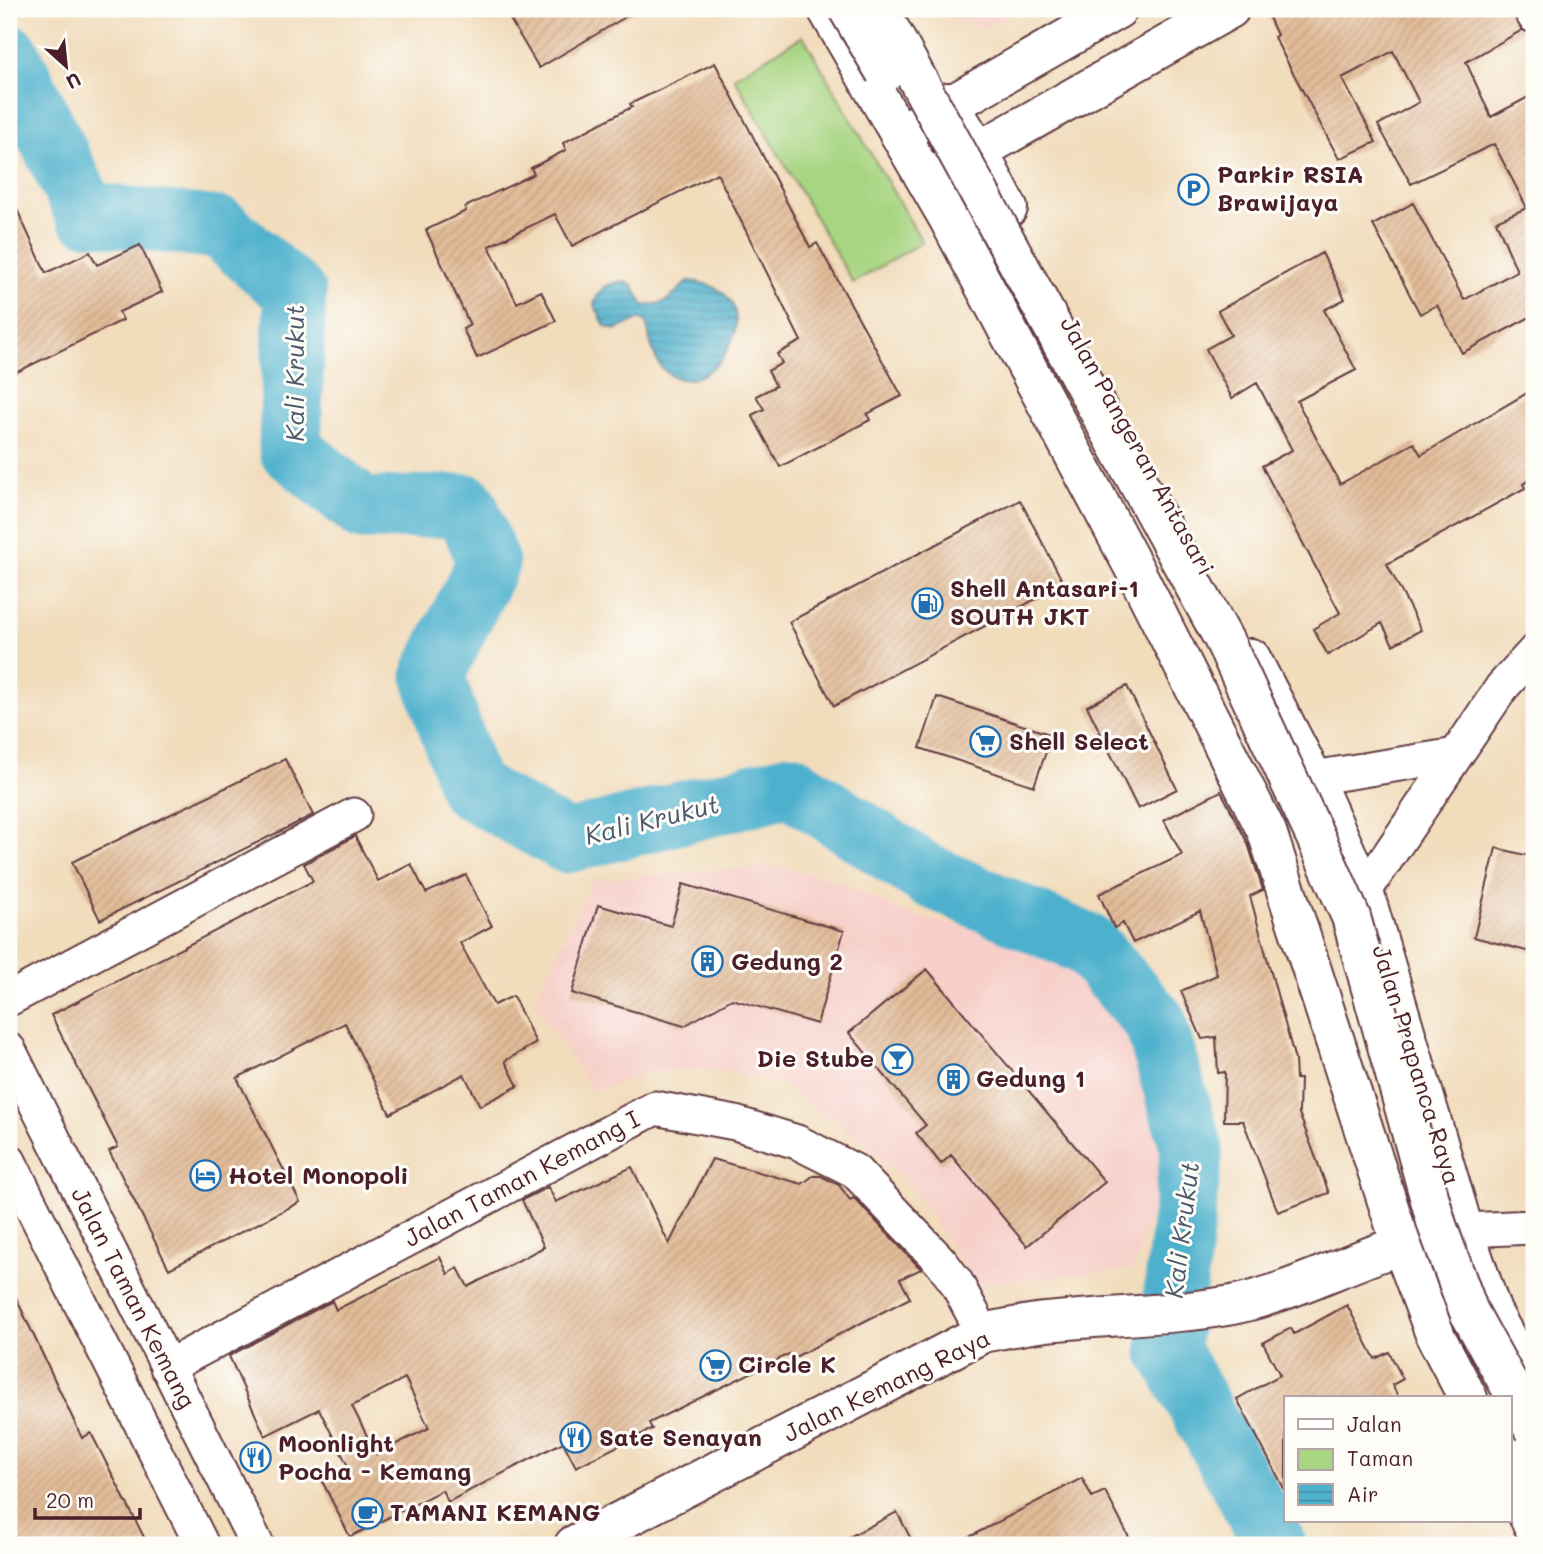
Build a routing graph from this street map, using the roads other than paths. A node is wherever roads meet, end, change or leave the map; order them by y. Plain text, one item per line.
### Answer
1 (827, 9) edge
2 (848, 9) edge
3 (879, 9) edge
4 (895, 9) edge
5 (1118, 9) edge
6 (1230, 9) edge
7 (1530, 9) edge
8 (1534, 16) edge
9 (950, 105) junction
10 (900, 134) junction
11 (979, 152) junction
12 (927, 180) junction
13 (1534, 652) edge
14 (1456, 755) junction
15 (1313, 778) junction
16 (354, 815) dead end
17 (1364, 892) junction
18 (9, 999) edge
19 (9, 1050) edge
20 (9, 1161) edge
21 (73, 1178) junction
22 (29, 1202) junction
23 (1534, 1227) edge
24 (1464, 1230) junction
25 (1401, 1244) junction
26 (983, 1333) junction
27 (167, 1367) junction
28 (1534, 1388) edge
29 (1467, 1396) edge
30 (1495, 1396) edge
31 (1512, 1429) edge
32 (1534, 1430) edge
33 (1534, 1472) edge
34 (1512, 1484) edge
35 (1534, 1527) edge
36 (202, 1545) edge
37 (257, 1545) edge
38 (574, 1545) edge

1 - 10 main road
2 - 30 main road, bridge
3 - 32 main road, bridge
4 - 9 main road, Jalan Pangeran Antasari
5 - 9 main road
6 - 11 main road
7 - 8 street
9 - 10 main road
9 - 11 main road, Jalan Pangeran Antasari
10 - 12 main road
11 - 12 main road
11 - 15 main road, Jalan Pangeran Antasari
12 - 25 main road
13 - 14 street
14 - 15 street
14 - 17 street
15 - 17 main road, Jalan Pangeran Antasari
16 - 18 street
17 - 24 main road, Jalan Prapanca Raya
19 - 21 street, Jalan Taman Kemang
20 - 22 street, Jalan Taman Kemang
21 - 22 street
21 - 27 street, Jalan Taman Kemang
22 - 36 street, Jalan Taman Kemang
23 - 24 street
24 - 25 main road, Jalan Kemang Raya
24 - 28 main road, Jalan Prapanca Raya
25 - 26 main road, Jalan Kemang Raya
25 - 29 main road
26 - 27 street, Jalan Taman Kemang I
26 - 38 main road, Jalan Kemang Raya
27 - 37 street, Jalan Taman Kemang
31 - 33 main road
34 - 35 main road

